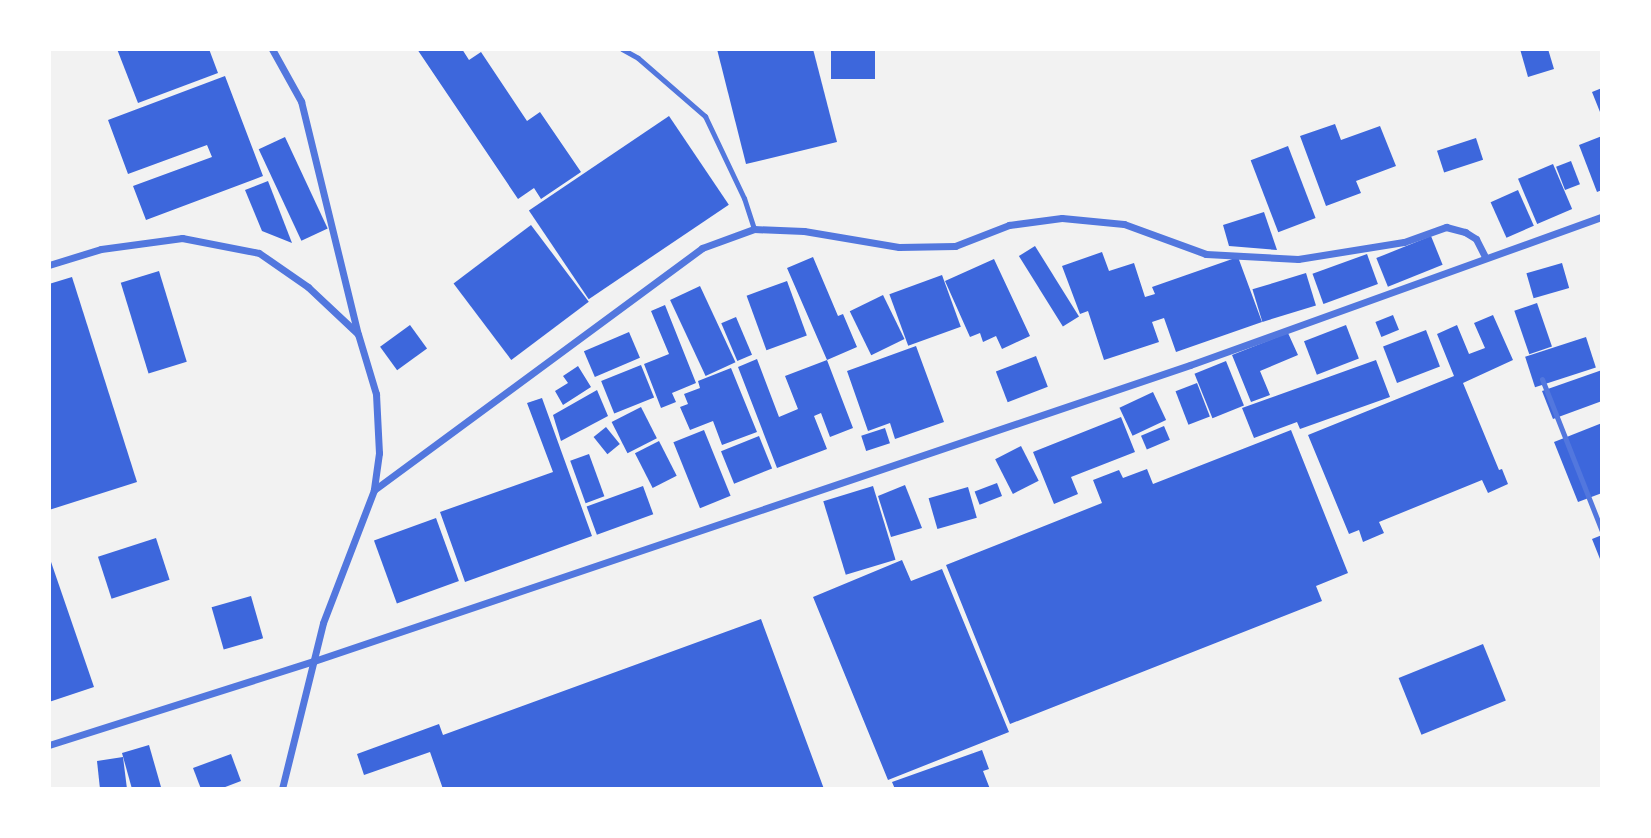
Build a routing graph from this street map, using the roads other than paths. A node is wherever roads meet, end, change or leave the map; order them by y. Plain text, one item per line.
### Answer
1 (272, 49) edge
2 (622, 49) edge
3 (1602, 217) edge
4 (754, 229) junction
5 (1485, 257) junction
6 (49, 265) edge
7 (358, 334) junction
8 (1542, 379) dead end
9 (374, 490) junction
10 (1602, 531) edge
11 (314, 662) junction
12 (49, 746) edge
13 (282, 789) edge

1 - 7 street
2 - 4 lane
3 - 5 street
4 - 5 street
4 - 9 street
5 - 11 street
6 - 7 street
7 - 9 street
8 - 10 lane
9 - 11 street
11 - 12 street
11 - 13 street

